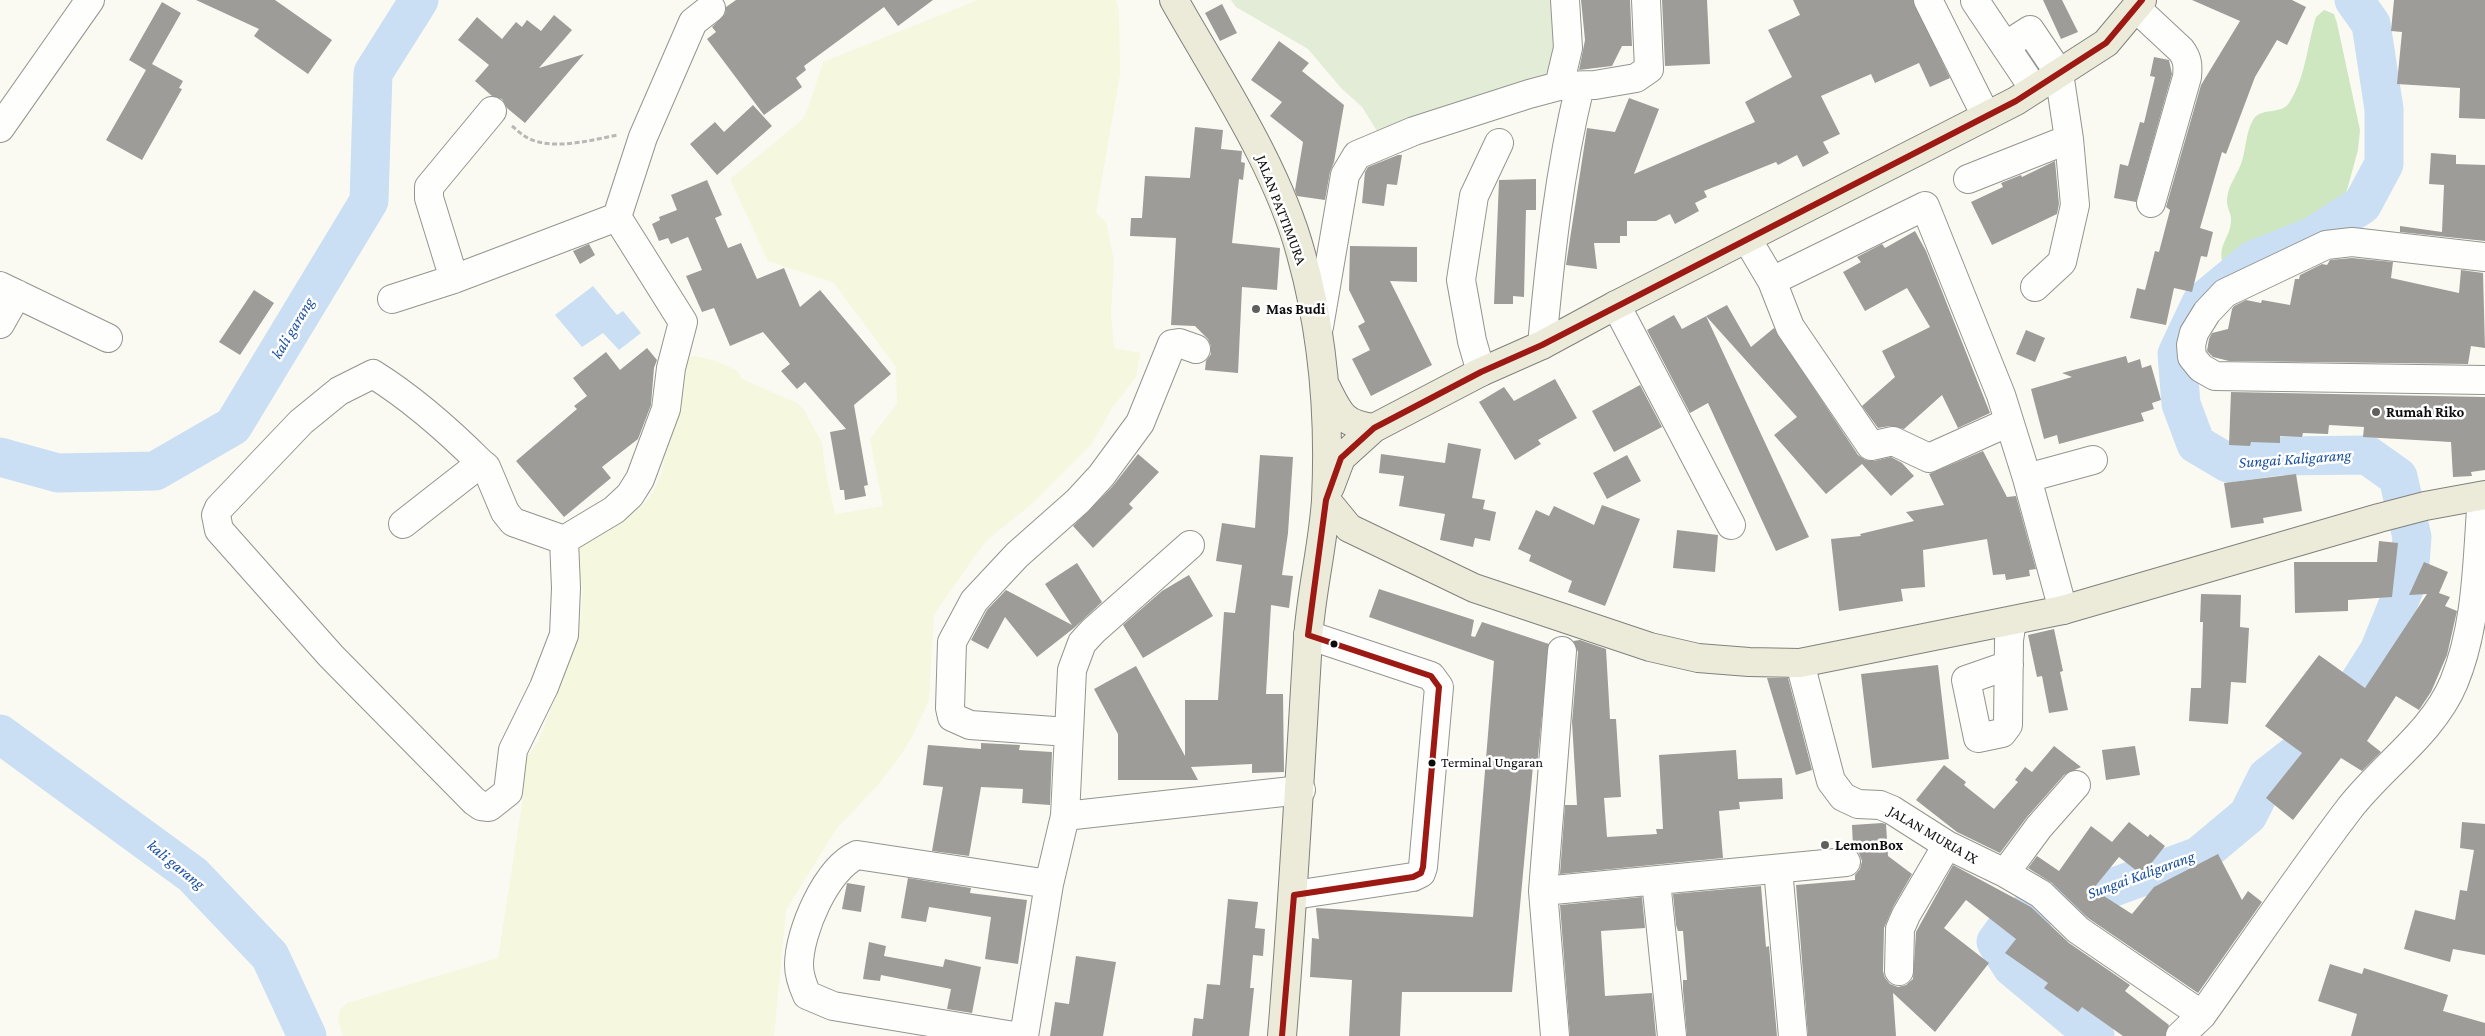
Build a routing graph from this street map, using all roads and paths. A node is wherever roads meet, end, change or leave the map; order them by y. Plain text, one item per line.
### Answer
1 (90, 0) edge
2 (1174, 0) edge
3 (1564, 0) edge
4 (1646, 0) edge
5 (1928, 0) edge
6 (1975, 1) edge
7 (2139, 4) edge
8 (711, 8) dead end
9 (2006, 46) junction
10 (2059, 73) junction
11 (1569, 86) junction
12 (2034, 89) junction
13 (492, 111) joint
14 (1986, 116) junction
15 (0, 128) edge
16 (646, 130) junction
17 (2069, 140) junction
18 (1499, 143) dead end
19 (1968, 179) dead end
20 (2151, 203) dead end
21 (617, 217) junction
22 (1747, 239) junction
23 (2485, 257) edge
24 (454, 279) junction
25 (1772, 280) junction
26 (2035, 287) dead end
27 (9, 290) edge
28 (392, 299) dead end
29 (1616, 305) junction
30 (0, 324) edge
31 (108, 338) dead end
32 (1318, 341) junction
33 (1542, 345) junction
34 (1196, 349) dead end
35 (1481, 372) junction
36 (2485, 380) edge
37 (1324, 383) junction
38 (2010, 422) junction
39 (1374, 428) junction
40 (2093, 460) dead end
41 (480, 463) junction
42 (2027, 478) junction
43 (2483, 495) edge
44 (1326, 500) junction
45 (402, 524) dead end
46 (1731, 525) dead end
47 (564, 540) junction
48 (1190, 545) dead end
49 (2063, 610) junction
50 (2012, 620) junction
51 (1308, 635) junction
52 (1562, 650) dead end
53 (1800, 663) junction
54 (2009, 665) dead end
55 (1068, 732) junction
56 (2076, 785) dead end
57 (1301, 790) junction
58 (1065, 816) junction
59 (1947, 846) junction
60 (1846, 862) dead end
61 (1778, 869) junction
62 (2005, 873) junction
63 (1656, 881) junction
64 (1049, 884) junction
65 (1543, 891) junction
66 (1294, 895) junction
67 (1899, 971) dead end
68 (2202, 1015) junction
69 (1014, 1036) edge
70 (1024, 1036) edge
71 (1282, 1036) edge
72 (1555, 1036) edge
73 (1672, 1036) edge
74 (1793, 1036) edge
75 (2180, 1036) edge

1 - 15 street
2 - 32 main road, JALAN PATTIMURA
3 - 11 street
4 - 11 street
5 - 14 street
6 - 9 street
7 - 10 main road
7 - 20 street
8 - 16 street
9 - 10 street
9 - 12 street
10 - 12 main road
10 - 17 street
11 - 32 street
11 - 33 street
12 - 14 main road
13 - 16 path
13 - 24 street
14 - 22 main road
16 - 21 street
17 - 19 street
17 - 26 street
18 - 35 street
21 - 24 street
21 - 47 street
22 - 25 street
22 - 29 main road
23 - 36 street
24 - 28 street
25 - 38 street
25 - 38 street
27 - 30 street
27 - 31 street
29 - 33 main road
29 - 46 street
32 - 37 main road, JALAN PATTIMURA
33 - 35 main road
34 - 55 street
35 - 39 main road
37 - 39 main road
37 - 44 main road, JALAN PATTIMURA
38 - 42 street
39 - 44 main road
40 - 42 street
41 - 45 street
41 - 47 street
41 - 47 street
42 - 49 street
43 - 49 main road
43 - 68 street
44 - 51 main road
44 - 53 main road
48 - 55 street
49 - 50 main road
50 - 53 main road
50 - 54 street
51 - 57 main road
51 - 66 street
52 - 65 street
53 - 59 street, JALAN MURIA IX
55 - 58 street
56 - 62 street
57 - 58 street
57 - 66 main road
58 - 64 street
59 - 62 street, JALAN MURIA IX
59 - 67 street
60 - 61 street
61 - 63 street
61 - 74 street
62 - 68 street, JALAN MURIA IX
63 - 65 street
63 - 73 street
64 - 69 street
64 - 70 street
65 - 72 street
66 - 71 main road
68 - 75 street

